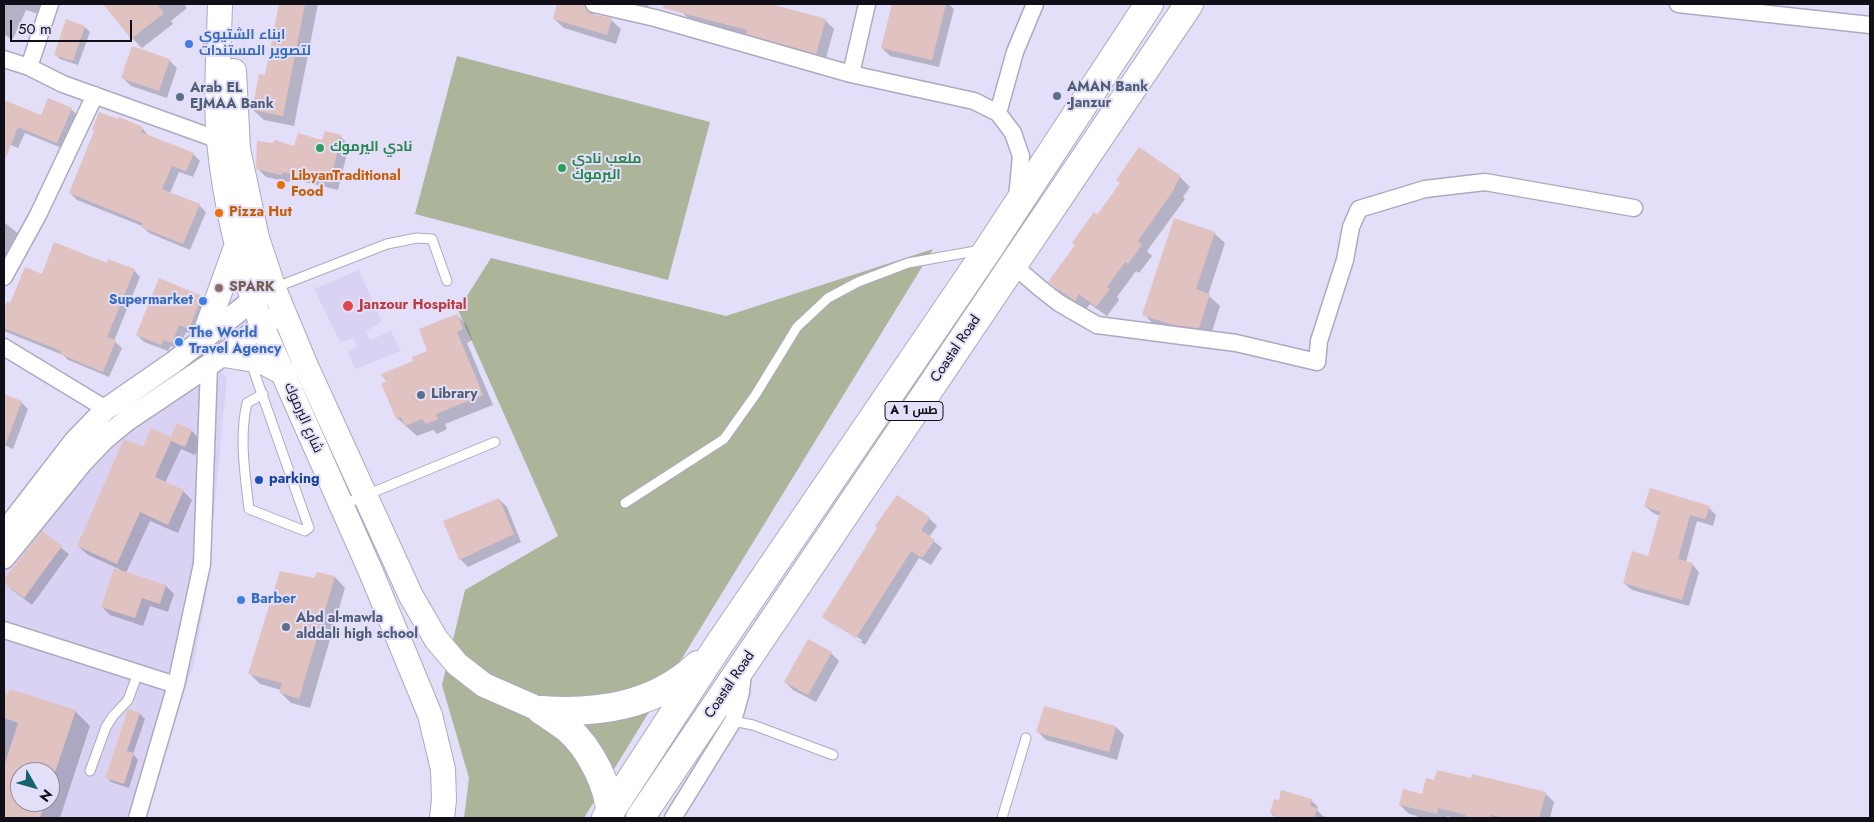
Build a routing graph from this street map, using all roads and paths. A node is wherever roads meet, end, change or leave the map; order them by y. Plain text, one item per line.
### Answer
1 (50, 4) edge
2 (220, 4) edge
3 (234, 4) edge
4 (594, 4) edge
5 (866, 4) edge
6 (1035, 4) edge
7 (1149, 4) edge
8 (1189, 4) edge
9 (1678, 4) edge
10 (658, 11) edge
11 (1870, 25) edge
12 (4, 58) edge
13 (29, 67) junction
14 (851, 74) junction
15 (95, 96) junction
16 (998, 113) junction
17 (219, 140) junction
18 (1016, 208) junction
19 (1634, 208) dead end
20 (237, 244) junction
21 (989, 248) junction
22 (1013, 265) junction
23 (4, 277) edge
24 (448, 281) dead end
25 (274, 289) junction
26 (252, 300) junction
27 (284, 312) junction
28 (262, 326) junction
29 (203, 339) junction
30 (4, 347) edge
31 (216, 360) junction
32 (250, 360) junction
33 (284, 373) junction
34 (263, 394) junction
35 (106, 409) junction
36 (495, 442) dead end
37 (365, 496) junction
38 (625, 503) dead end
39 (341, 505) junction
40 (4, 533) edge
41 (4, 558) edge
42 (4, 630) edge
43 (716, 649) junction
44 (744, 663) junction
45 (138, 673) junction
46 (176, 685) junction
47 (541, 710) junction
48 (733, 721) junction
49 (1026, 738) dead end
50 (833, 755) dead end
51 (90, 771) dead end
52 (609, 816) edge
53 (137, 818) edge
54 (442, 818) edge
55 (640, 818) edge
56 (673, 818) edge
57 (1002, 818) edge

1 - 13 street
2 - 17 main road, شارع اليرموك
3 - 25 main road, شارع اليرموك
4 - 10 street
5 - 14 street
6 - 16 street
7 - 18 highway, A 1 طس
8 - 22 highway, Coastal Road / A 1 طس
9 - 11 street
10 - 14 street
12 - 13 street
13 - 15 street
14 - 16 street
15 - 17 street
15 - 23 street
16 - 18 street
17 - 20 main road, شارع اليرموك
18 - 21 highway, A 1 طس
19 - 22 street
20 - 26 main road, شارع اليرموك
20 - 29 main road
21 - 38 lane
21 - 43 highway, A 1 طس
22 - 44 highway, Coastal Road / A 1 طس
24 - 25 lane
25 - 26 street
25 - 27 main road, شارع اليرموك
26 - 28 main road, شارع اليرموك
26 - 29 street
27 - 28 street
27 - 37 main road, شارع اليرموك
28 - 31 street
28 - 33 main road, شارع اليرموك
29 - 35 street
30 - 35 street
31 - 32 main road
31 - 41 street
31 - 46 street
32 - 33 main road
32 - 34 lane
33 - 39 main road, شارع اليرموك
34 - 34 lane
35 - 40 street
36 - 37 lane
37 - 39 lane
37 - 47 main road, شارع اليرموك
39 - 54 main road, شارع اليرموك
42 - 45 street
43 - 47 highway
43 - 52 highway, A 1 طس
44 - 48 street
44 - 55 highway, Coastal Road / A 1 طس
45 - 46 street
45 - 51 lane
46 - 53 street
47 - 52 highway
48 - 50 lane
48 - 56 street
49 - 57 lane

